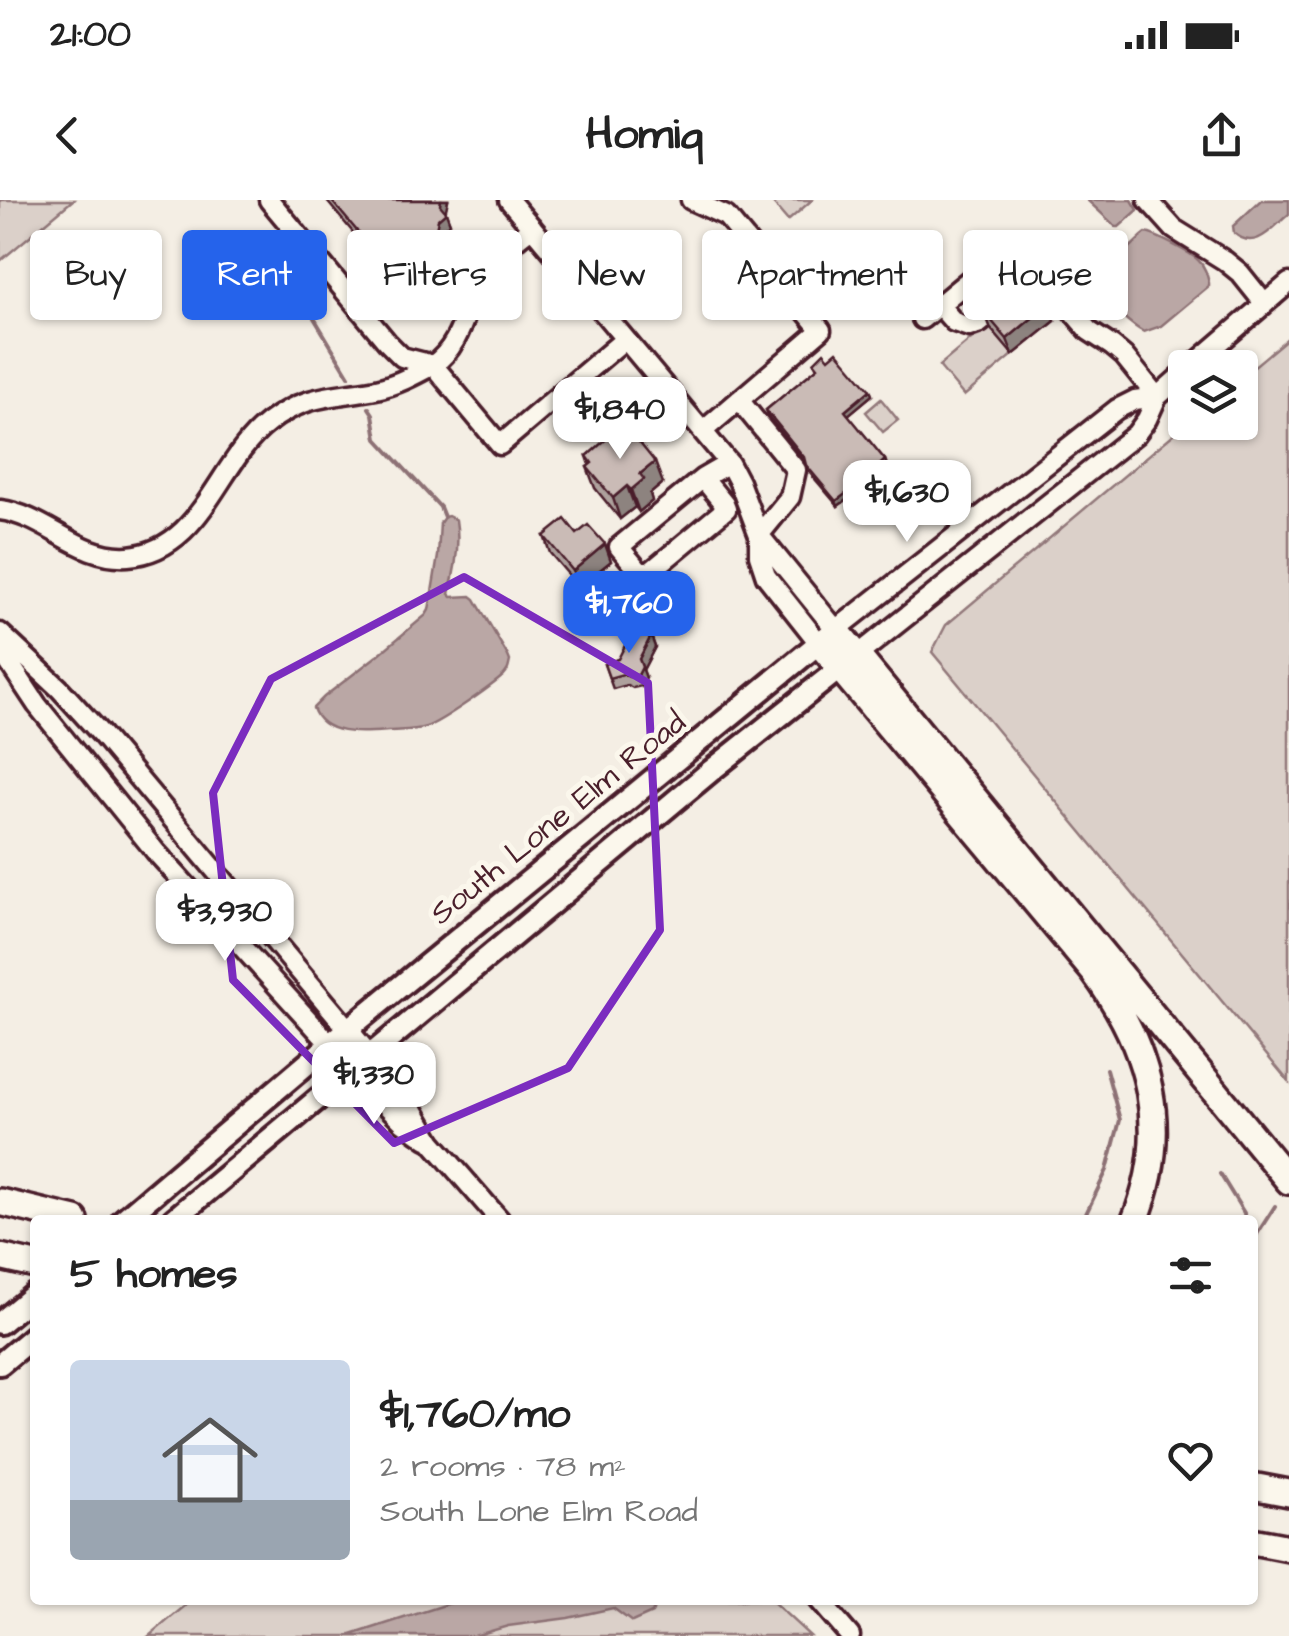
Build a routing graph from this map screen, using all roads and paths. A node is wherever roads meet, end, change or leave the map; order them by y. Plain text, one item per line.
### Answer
1 (268, 200) edge
2 (510, 200) edge
3 (691, 200) edge
4 (1148, 200) edge
5 (532, 226) junction
6 (522, 235) edge
7 (1289, 283) edge
8 (963, 285) edge
9 (943, 302) edge
10 (1264, 303) junction
11 (943, 310) edge
12 (465, 320) edge
13 (983, 320) edge
14 (1075, 320) edge
15 (625, 339) junction
16 (1211, 350) edge
17 (432, 365) junction
18 (1168, 387) edge
19 (1156, 397) junction
20 (739, 400) junction
21 (703, 432) junction
22 (728, 463) junction
23 (703, 478) junction
24 (0, 510) edge
25 (759, 535) junction
26 (0, 633) edge
27 (828, 636) junction
28 (0, 650) edge
29 (848, 663) junction
30 (347, 1030) junction
31 (330, 1044) junction
32 (360, 1062) junction
33 (1289, 1180) edge
34 (0, 1202) edge
35 (54, 1215) edge
36 (129, 1215) edge
37 (179, 1215) edge
38 (496, 1215) edge
39 (1136, 1215) edge
40 (0, 1257) edge
41 (30, 1264) edge
42 (30, 1298) edge
43 (0, 1323) edge
44 (30, 1339) edge
45 (0, 1364) edge
46 (1258, 1487) edge
47 (1289, 1493) edge
48 (1258, 1542) edge
49 (1289, 1548) edge
50 (824, 1605) edge
51 (850, 1636) edge

1 - 17 street
2 - 5 street
3 - 20 street
4 - 10 street
5 - 6 street
5 - 15 street
7 - 10 street, South Lone Elm Road
8 - 9 street
10 - 16 street, South Lone Elm Road
11 - 13 street
12 - 17 street
14 - 19 street
15 - 17 street
15 - 21 street
17 - 24 street
18 - 19 street, South Lone Elm Road
19 - 27 street, South Lone Elm Road
19 - 29 street, South Lone Elm Road
20 - 21 street
20 - 25 street
21 - 22 street
22 - 23 street
22 - 25 street
23 - 23 street
25 - 27 street
26 - 30 street
27 - 29 highway
27 - 30 main road, South Lone Elm Road
28 - 31 street
29 - 32 main road, South Lone Elm Road
29 - 33 highway
29 - 39 highway
30 - 31 main road, South Lone Elm Road
30 - 32 street
31 - 32 street
31 - 36 main road, South Lone Elm Road
32 - 37 main road, South Lone Elm Road
32 - 38 street
34 - 35 highway
40 - 41 highway
42 - 43 main road
44 - 45 main road
46 - 47 highway
48 - 49 highway
50 - 51 street

